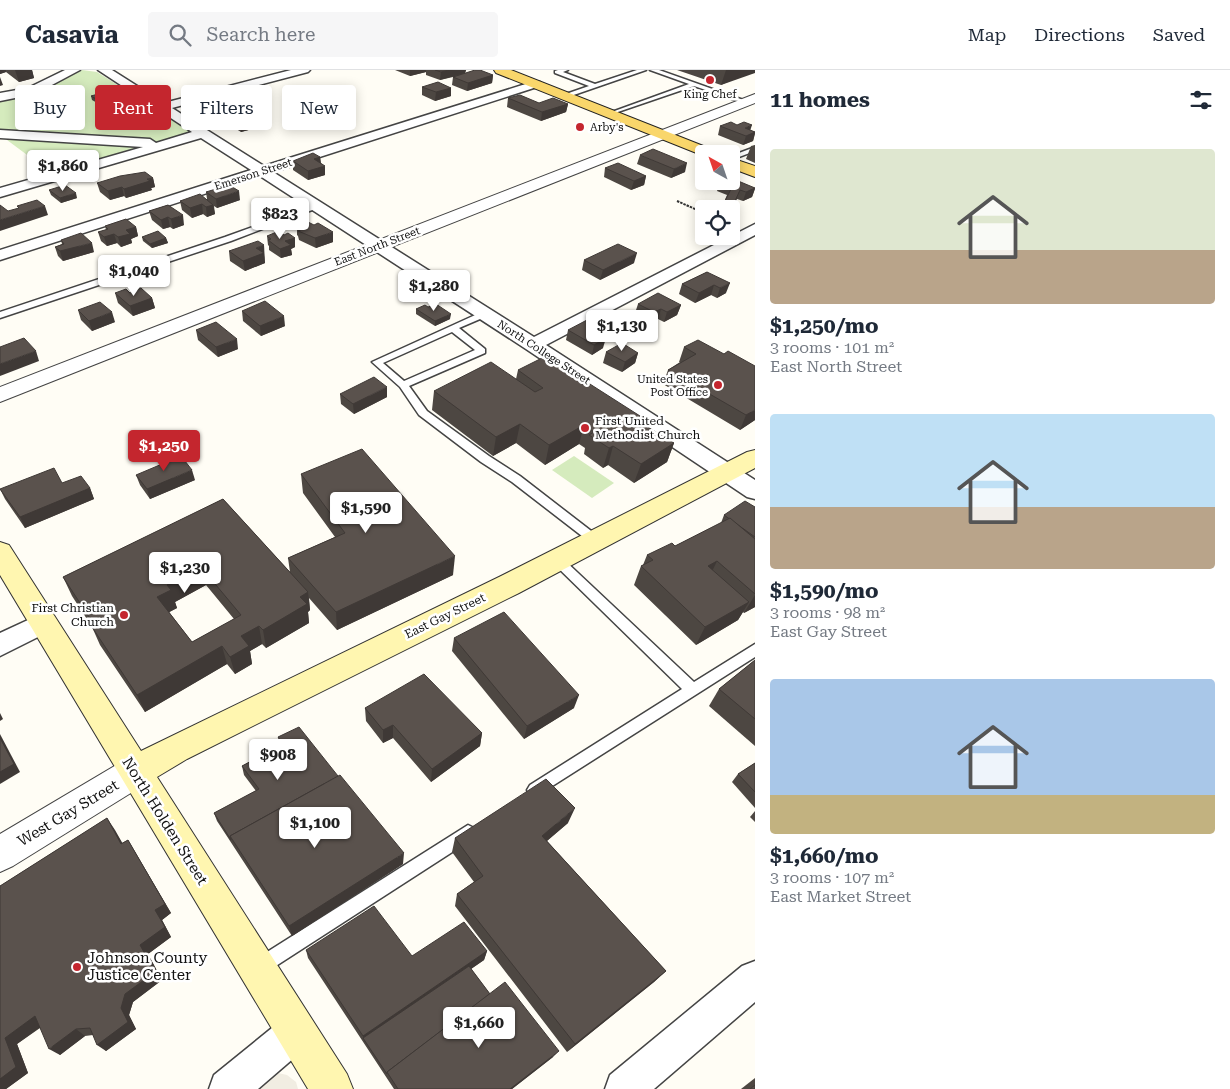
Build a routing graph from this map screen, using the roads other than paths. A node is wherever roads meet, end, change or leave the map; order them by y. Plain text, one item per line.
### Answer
1 (74, 70) edge
2 (104, 70) edge
3 (301, 70) edge
4 (500, 70) edge
5 (565, 70) edge
6 (643, 70) edge
7 (654, 70) edge
8 (536, 84) junction
9 (695, 84) junction
10 (128, 85) edge
11 (595, 86) junction
12 (565, 96) junction
13 (0, 97) edge
14 (751, 100) edge
15 (171, 105) edge
16 (171, 112) edge
17 (611, 114) junction
18 (0, 134) edge
19 (203, 134) junction
20 (663, 134) junction
21 (163, 145) junction
22 (695, 147) edge
23 (755, 149) edge
24 (740, 155) edge
25 (740, 166) edge
26 (260, 171) junction
27 (755, 172) edge
28 (0, 193) edge
29 (316, 207) junction
30 (755, 229) edge
31 (378, 246) junction
32 (0, 255) edge
33 (484, 314) junction
34 (0, 316) edge
35 (453, 328) junction
36 (532, 345) junction
37 (403, 385) junction
38 (0, 395) edge
39 (755, 458) edge
40 (727, 472) junction
41 (755, 491) edge
42 (595, 540) junction
43 (0, 552) edge
44 (557, 560) junction
45 (43, 623) junction
46 (0, 645) edge
47 (755, 650) edge
48 (692, 689) junction
49 (135, 772) junction
50 (525, 796) edge
51 (483, 823) edge
52 (0, 854) edge
53 (257, 968) junction
54 (755, 979) edge
55 (296, 1032) junction
56 (228, 1089) edge
57 (332, 1089) edge
58 (624, 1089) edge

1 - 13 street
2 - 10 street, North College Street
3 - 15 street
4 - 8 main road
5 - 11 lane
6 - 11 lane
7 - 9 lane
8 - 12 main road
8 - 26 street, Emerson Street
9 - 14 lane
9 - 17 lane
11 - 12 lane
12 - 17 main road
14 - 20 street, East North Street
16 - 19 street, North College Street
17 - 20 main road
18 - 21 street
19 - 21 street
19 - 26 street, North College Street
20 - 22 main road
20 - 31 street, East North Street
21 - 28 street
23 - 24 lane
25 - 27 main road
26 - 29 street, North College Street
26 - 32 street, Emerson Street
29 - 31 street, North College Street
29 - 34 lane
30 - 36 street
31 - 33 street, North College Street
31 - 38 street, East North Street
33 - 35 lane
33 - 36 street, North College Street
35 - 37 lane
35 - 37 lane
36 - 40 street, North College Street
37 - 42 lane
39 - 40 main road, East Gay Street
40 - 41 street, North College Street
40 - 42 main road, East Gay Street
42 - 44 main road, East Gay Street
43 - 45 main road, North Holden Street
44 - 48 lane
44 - 49 main road, East Gay Street
45 - 46 street
45 - 49 main road, North Holden Street
47 - 48 lane
48 - 50 lane
49 - 52 street, West Gay Street
49 - 53 main road, North Holden Street
51 - 53 lane
53 - 55 main road, North Holden Street
54 - 58 street
55 - 56 street
55 - 57 main road, North Holden Street

